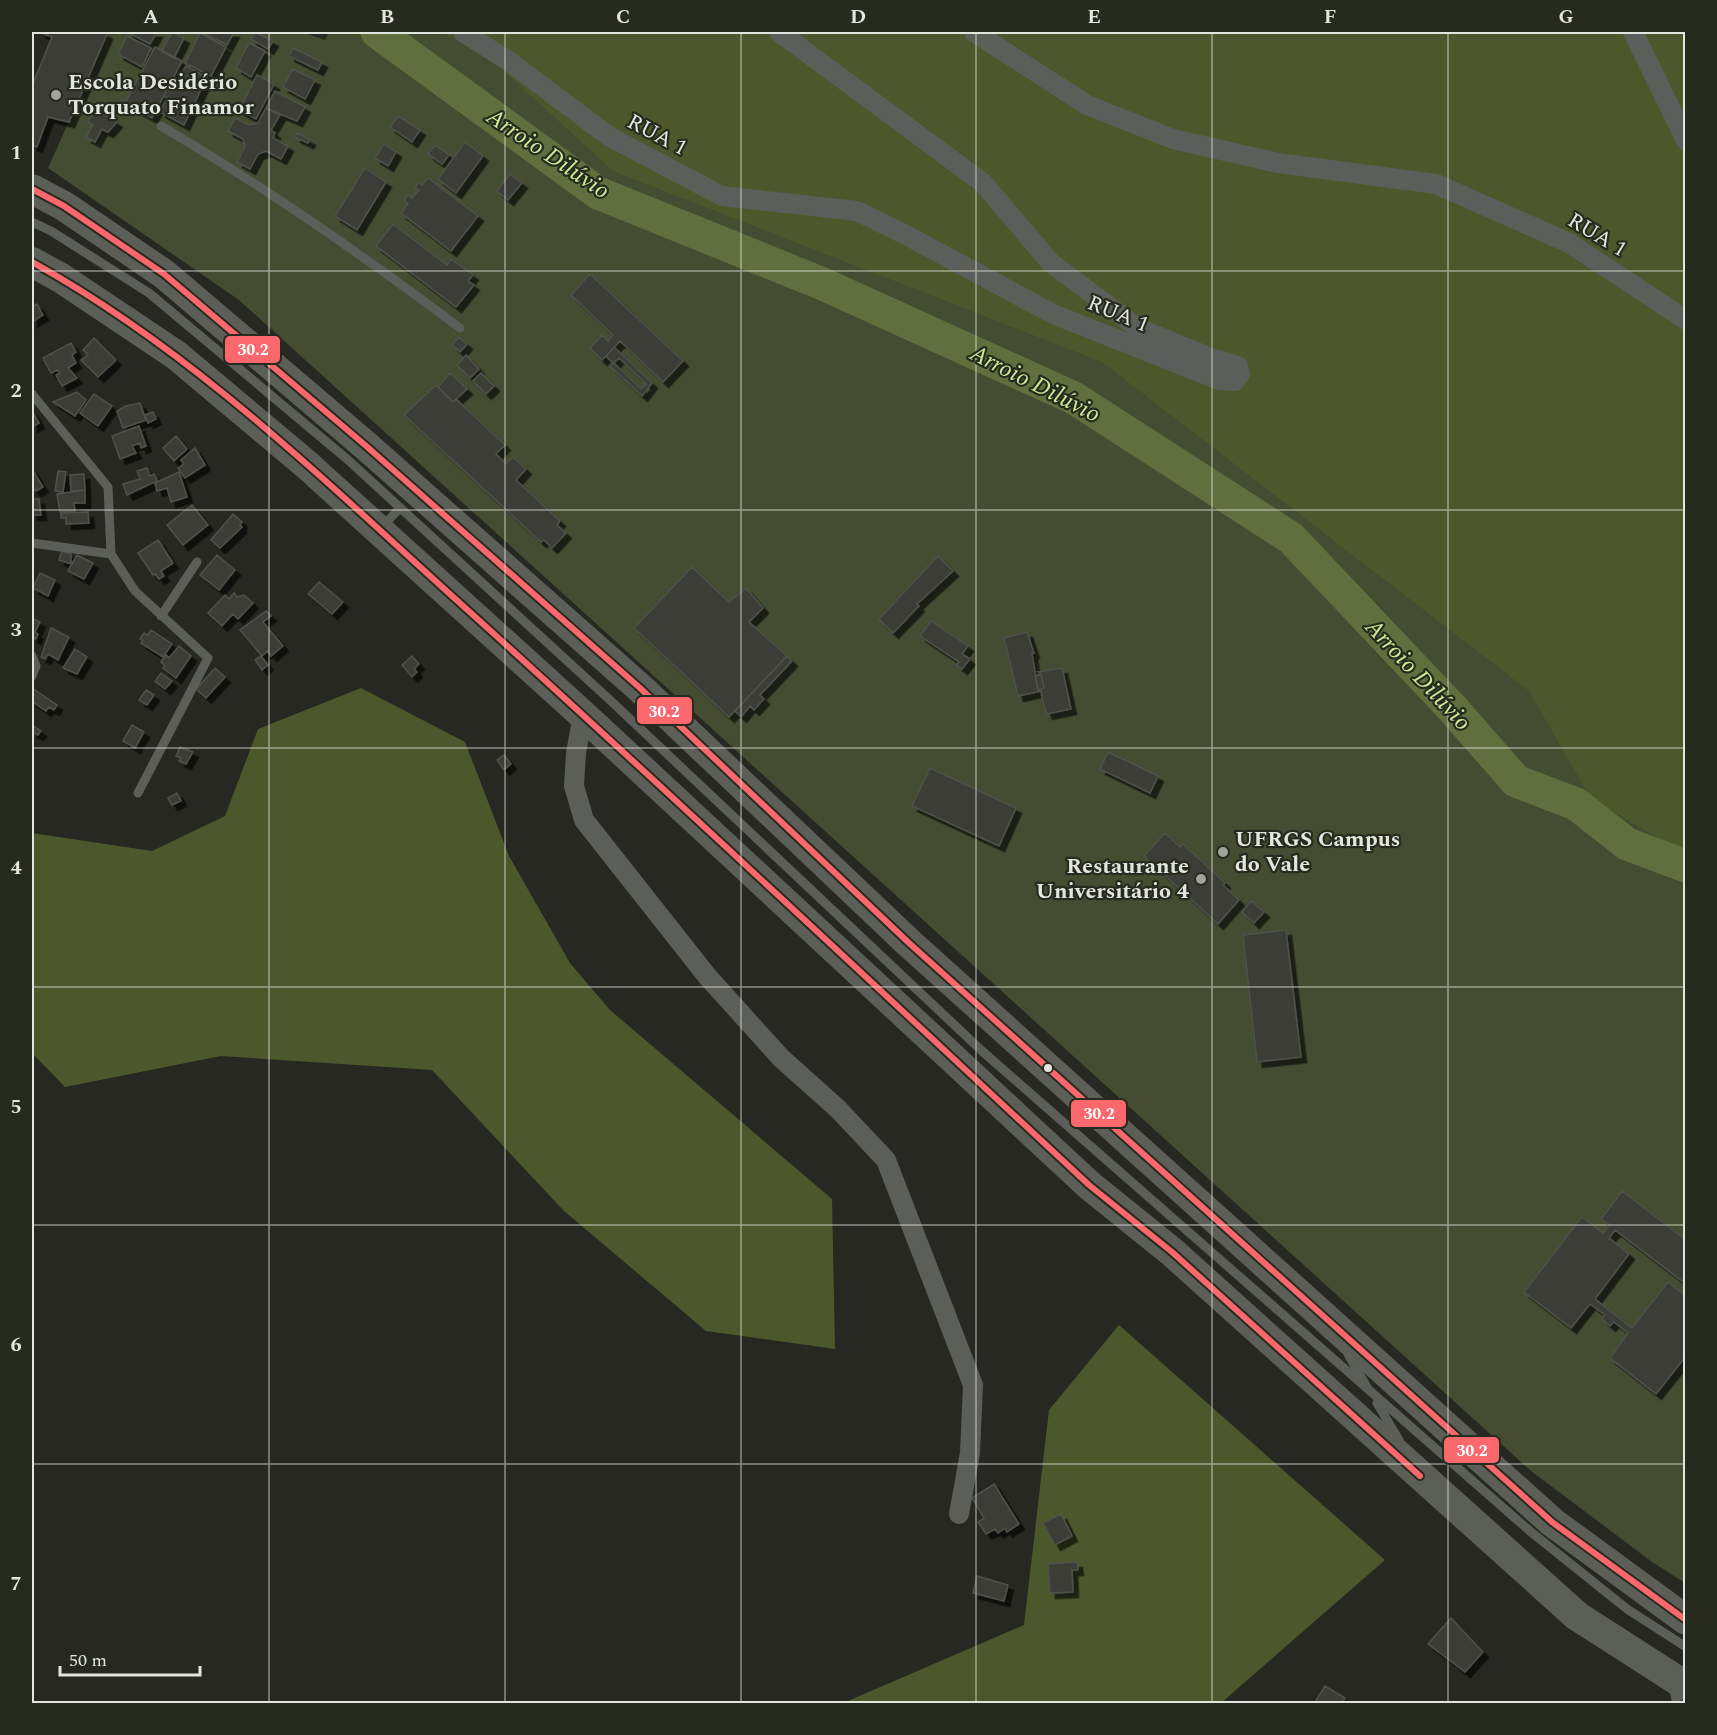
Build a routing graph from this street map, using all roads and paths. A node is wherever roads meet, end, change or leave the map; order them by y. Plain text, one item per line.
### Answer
1 (464, 32) edge
2 (779, 32) edge
3 (974, 32) edge
4 (1633, 32) edge
5 (161, 126) dead end
6 (1686, 140) edge
7 (32, 189) edge
8 (32, 222) edge
9 (32, 262) edge
10 (1686, 320) edge
11 (460, 328) dead end
12 (32, 394) edge
13 (400, 508) junction
14 (379, 530) junction
15 (32, 543) edge
16 (111, 554) junction
17 (197, 562) dead end
18 (161, 616) junction
19 (32, 656) edge
20 (32, 676) edge
21 (583, 715) junction
22 (138, 794) dead end
23 (1326, 1317) junction
24 (1373, 1397) junction
25 (1420, 1476) junction
26 (959, 1514) dead end
27 (1686, 1620) edge
28 (1686, 1647) edge
29 (1678, 1689) edge

1 - 2 street, RUA 1
3 - 10 street, RUA 1
4 - 6 street
5 - 11 lane
7 - 23 main road
8 - 13 lane
9 - 14 main road
12 - 16 lane
13 - 14 lane
13 - 24 lane
14 - 21 main road
15 - 16 lane
16 - 18 lane
17 - 18 lane
18 - 22 lane
19 - 20 lane
21 - 25 main road
21 - 26 street
23 - 24 lane
23 - 27 main road
24 - 25 lane
24 - 28 lane
25 - 29 main road

